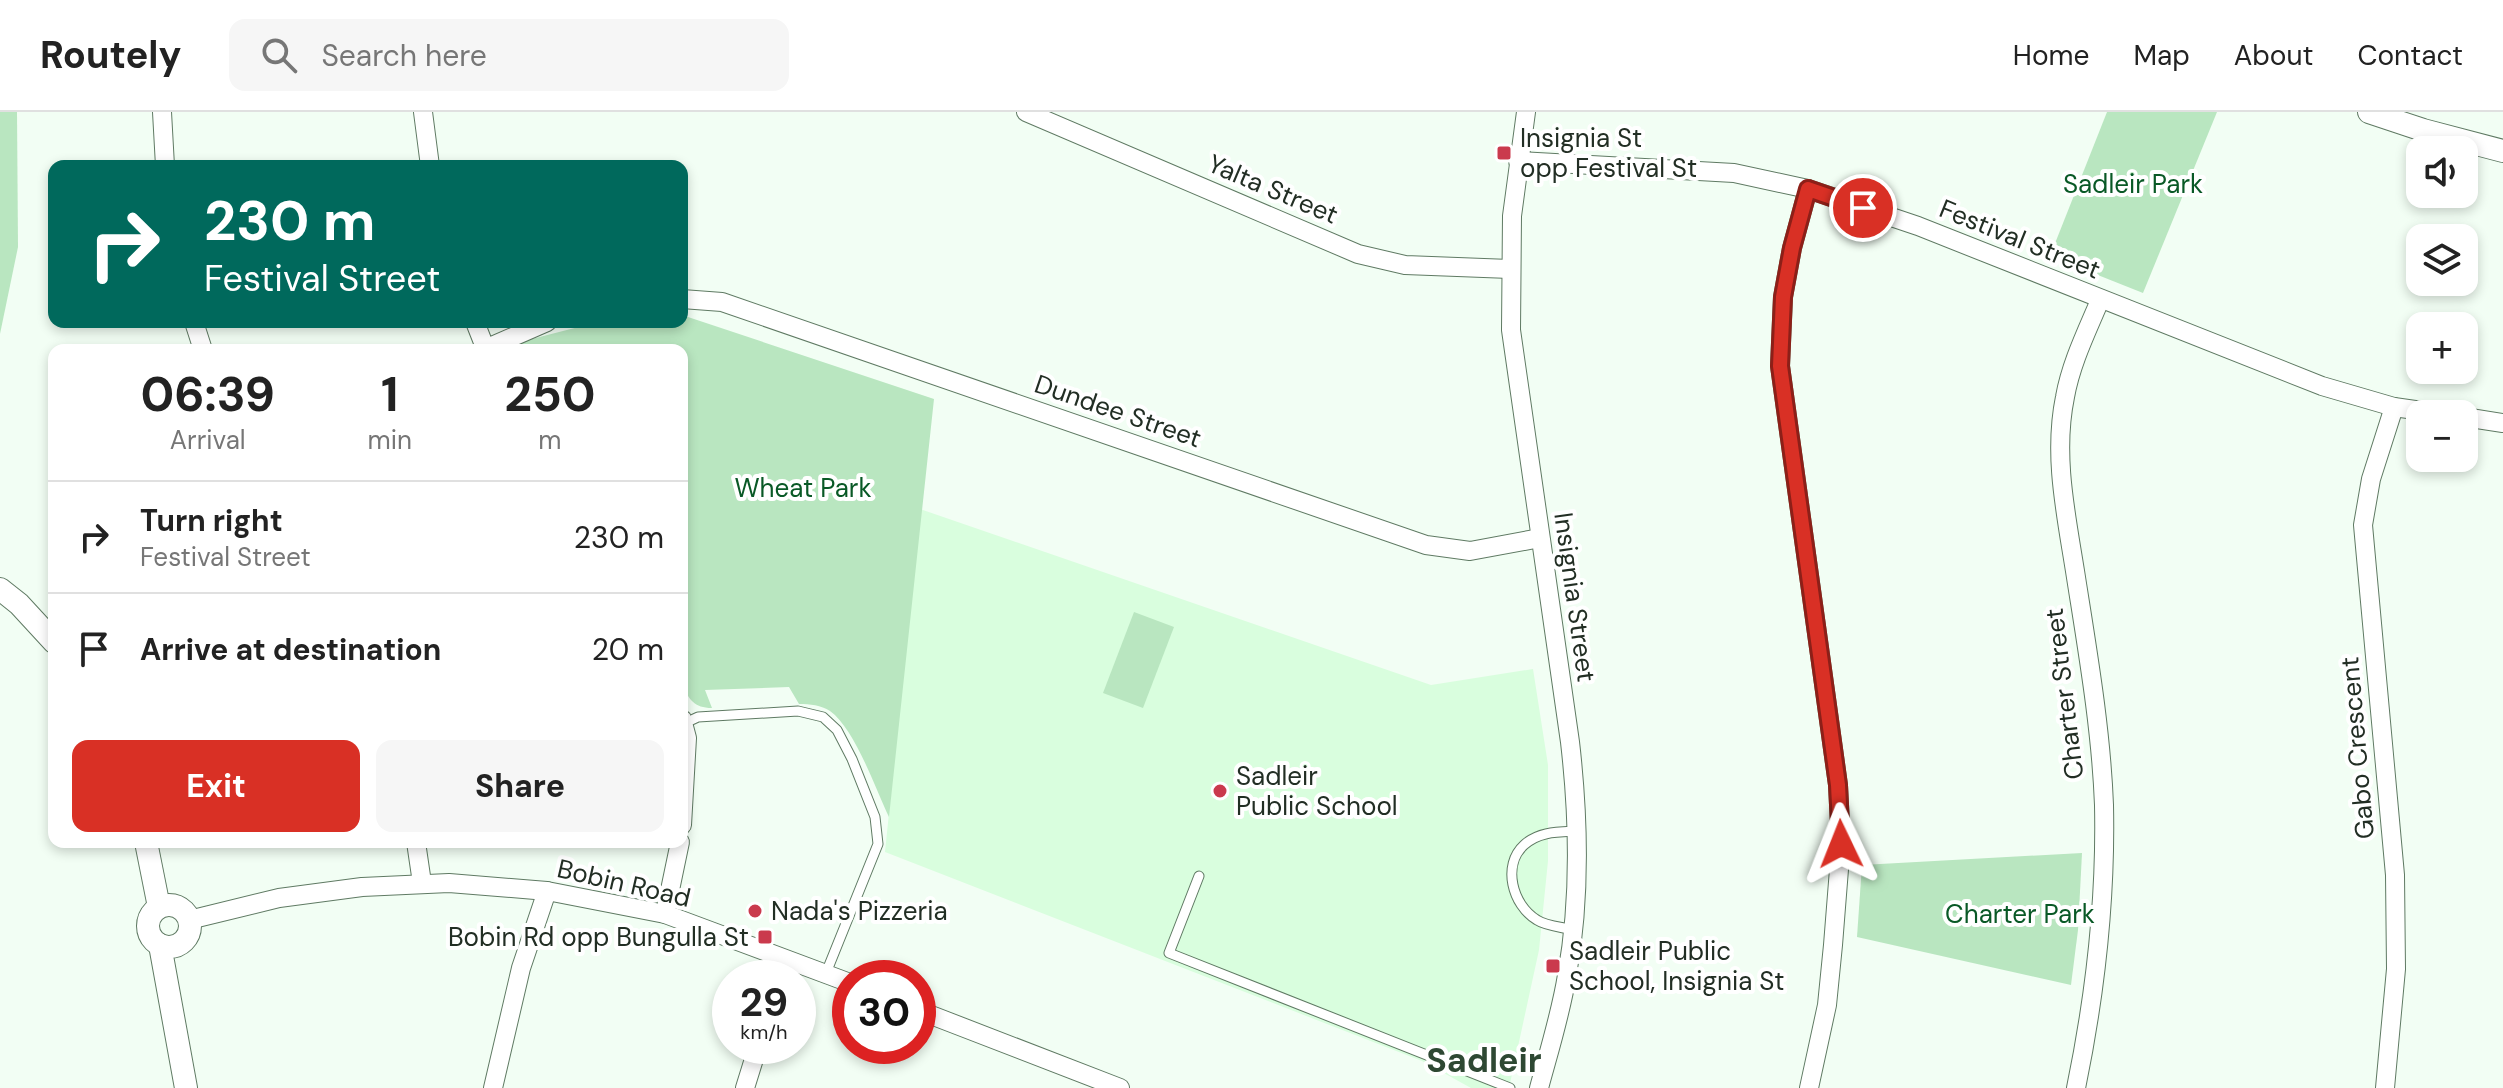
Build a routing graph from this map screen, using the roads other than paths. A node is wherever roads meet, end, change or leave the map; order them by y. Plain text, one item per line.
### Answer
1 (162, 112) edge
2 (423, 112) edge
3 (1026, 112) edge
4 (1526, 112) edge
5 (2369, 112) edge
6 (2503, 151) edge
7 (165, 160) edge
8 (429, 160) edge
9 (1518, 161) junction
10 (1808, 189) junction
11 (1510, 269) junction
12 (688, 299) edge
13 (2100, 300) junction
14 (534, 328) edge
15 (499, 344) edge
16 (2394, 407) junction
17 (2406, 409) edge
18 (2478, 419) edge
19 (2503, 423) edge
20 (1540, 538) junction
21 (0, 589) edge
22 (48, 635) edge
23 (688, 720) edge
24 (1578, 831) junction
25 (147, 848) edge
26 (417, 848) edge
27 (679, 848) edge
28 (1199, 876) dead end
29 (422, 883) junction
30 (547, 891) junction
31 (159, 907) junction
32 (665, 914) junction
33 (189, 920) junction
34 (1573, 930) junction
35 (167, 946) junction
36 (767, 960) edge
37 (816, 972) edge
38 (826, 973) junction
39 (832, 976) edge
40 (936, 1017) edge
41 (752, 1064) edge
42 (186, 1088) edge
43 (201, 1088) edge
44 (493, 1088) edge
45 (745, 1088) edge
46 (1120, 1088) edge
47 (1510, 1088) edge
48 (1539, 1088) edge
49 (1809, 1088) edge
50 (2076, 1088) edge
51 (2385, 1088) edge

1 - 7 street
2 - 8 street
3 - 11 street, Yalta Street
4 - 9 street, Insignia Street
5 - 6 street
9 - 10 street, Festival Street
9 - 11 street, Insignia Street
10 - 13 street, Festival Street
10 - 49 street
11 - 20 street, Insignia Street
12 - 20 street, Dundee Street
13 - 16 street, Festival Street
13 - 50 street, Charter Street
14 - 15 street
16 - 17 street, Festival Street
16 - 51 street, Gabo Crescent
18 - 19 street
20 - 24 street, Insignia Street
21 - 22 street
23 - 38 lane
24 - 34 street, Insignia Street
24 - 34 lane
25 - 31 street
26 - 29 street
27 - 32 street
28 - 47 lane
29 - 30 street, Bobin Road
29 - 33 street, Bobin Road
30 - 32 street, Bobin Road
30 - 44 street
31 - 33 street
31 - 35 street
32 - 36 street, Bobin Road
33 - 35 street
34 - 48 street, Insignia Street
35 - 42 street
35 - 43 street
37 - 38 street, Bobin Road
38 - 39 street, Bobin Road
40 - 46 street
41 - 45 street

